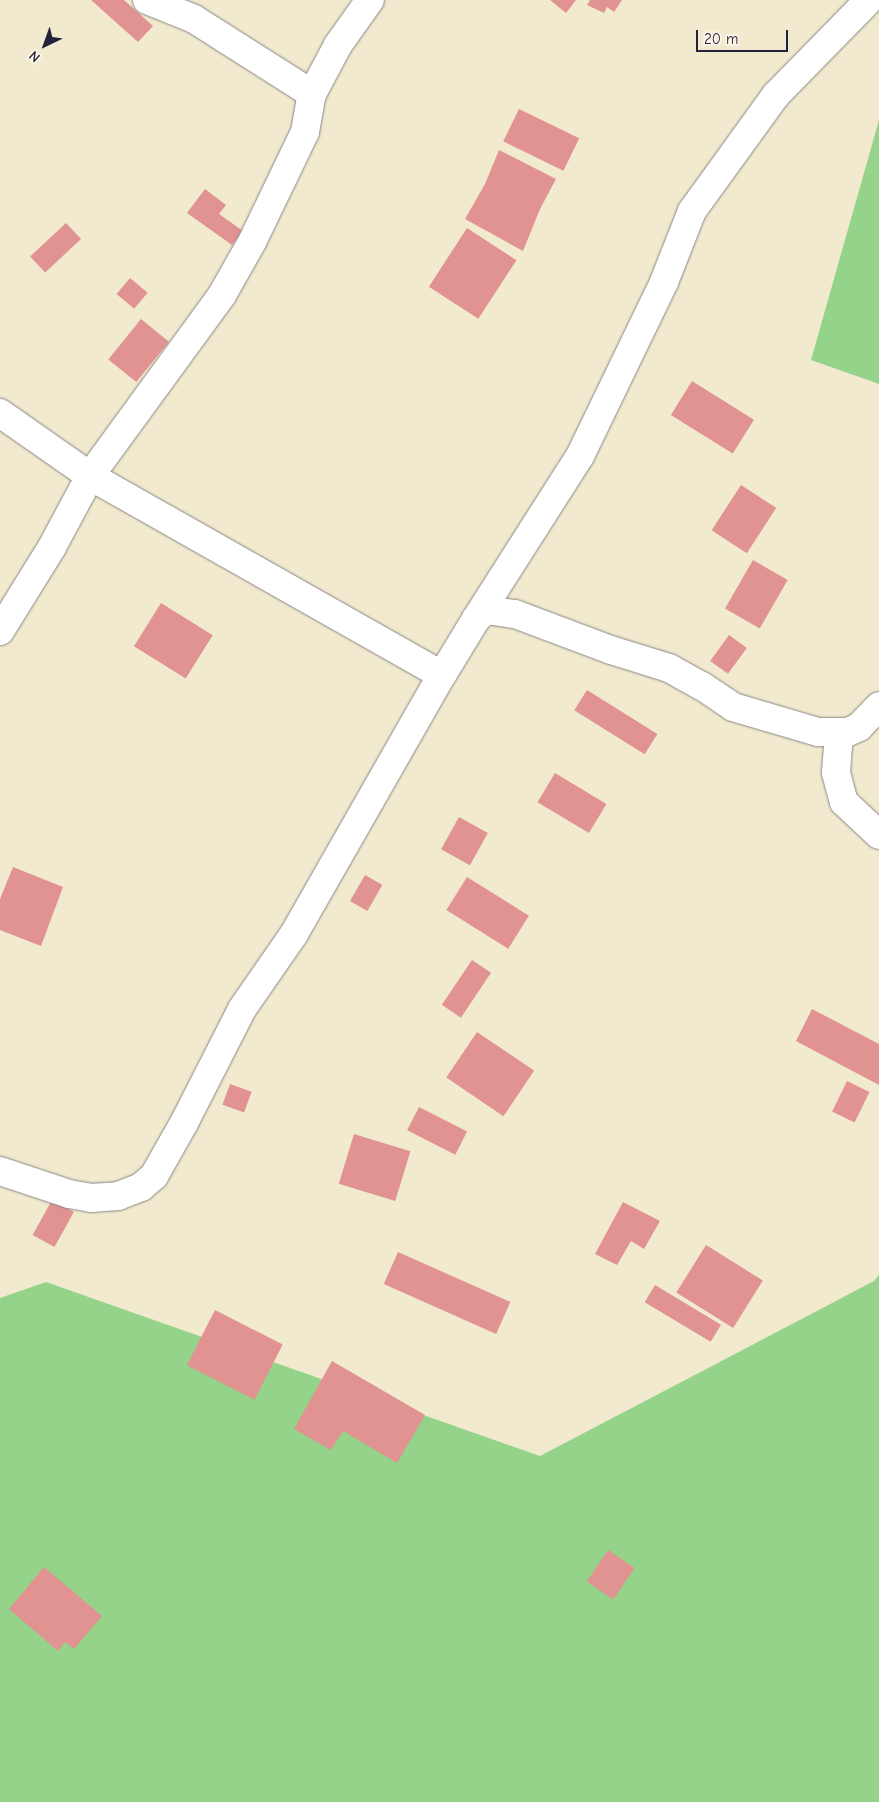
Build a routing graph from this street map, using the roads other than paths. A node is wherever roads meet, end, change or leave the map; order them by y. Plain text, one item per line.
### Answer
1 (147, 0) edge
2 (370, 0) edge
3 (869, 0) edge
4 (312, 94) junction
5 (0, 413) edge
6 (90, 476) junction
7 (476, 619) junction
8 (0, 631) edge
9 (442, 675) junction
10 (879, 706) edge
11 (839, 734) junction
12 (879, 835) edge
13 (0, 1171) edge

1 - 4 street
2 - 4 street
3 - 7 street
4 - 6 street
5 - 6 street
6 - 8 street
6 - 9 street
7 - 9 street
7 - 11 street
9 - 13 street
10 - 11 street
11 - 12 street

